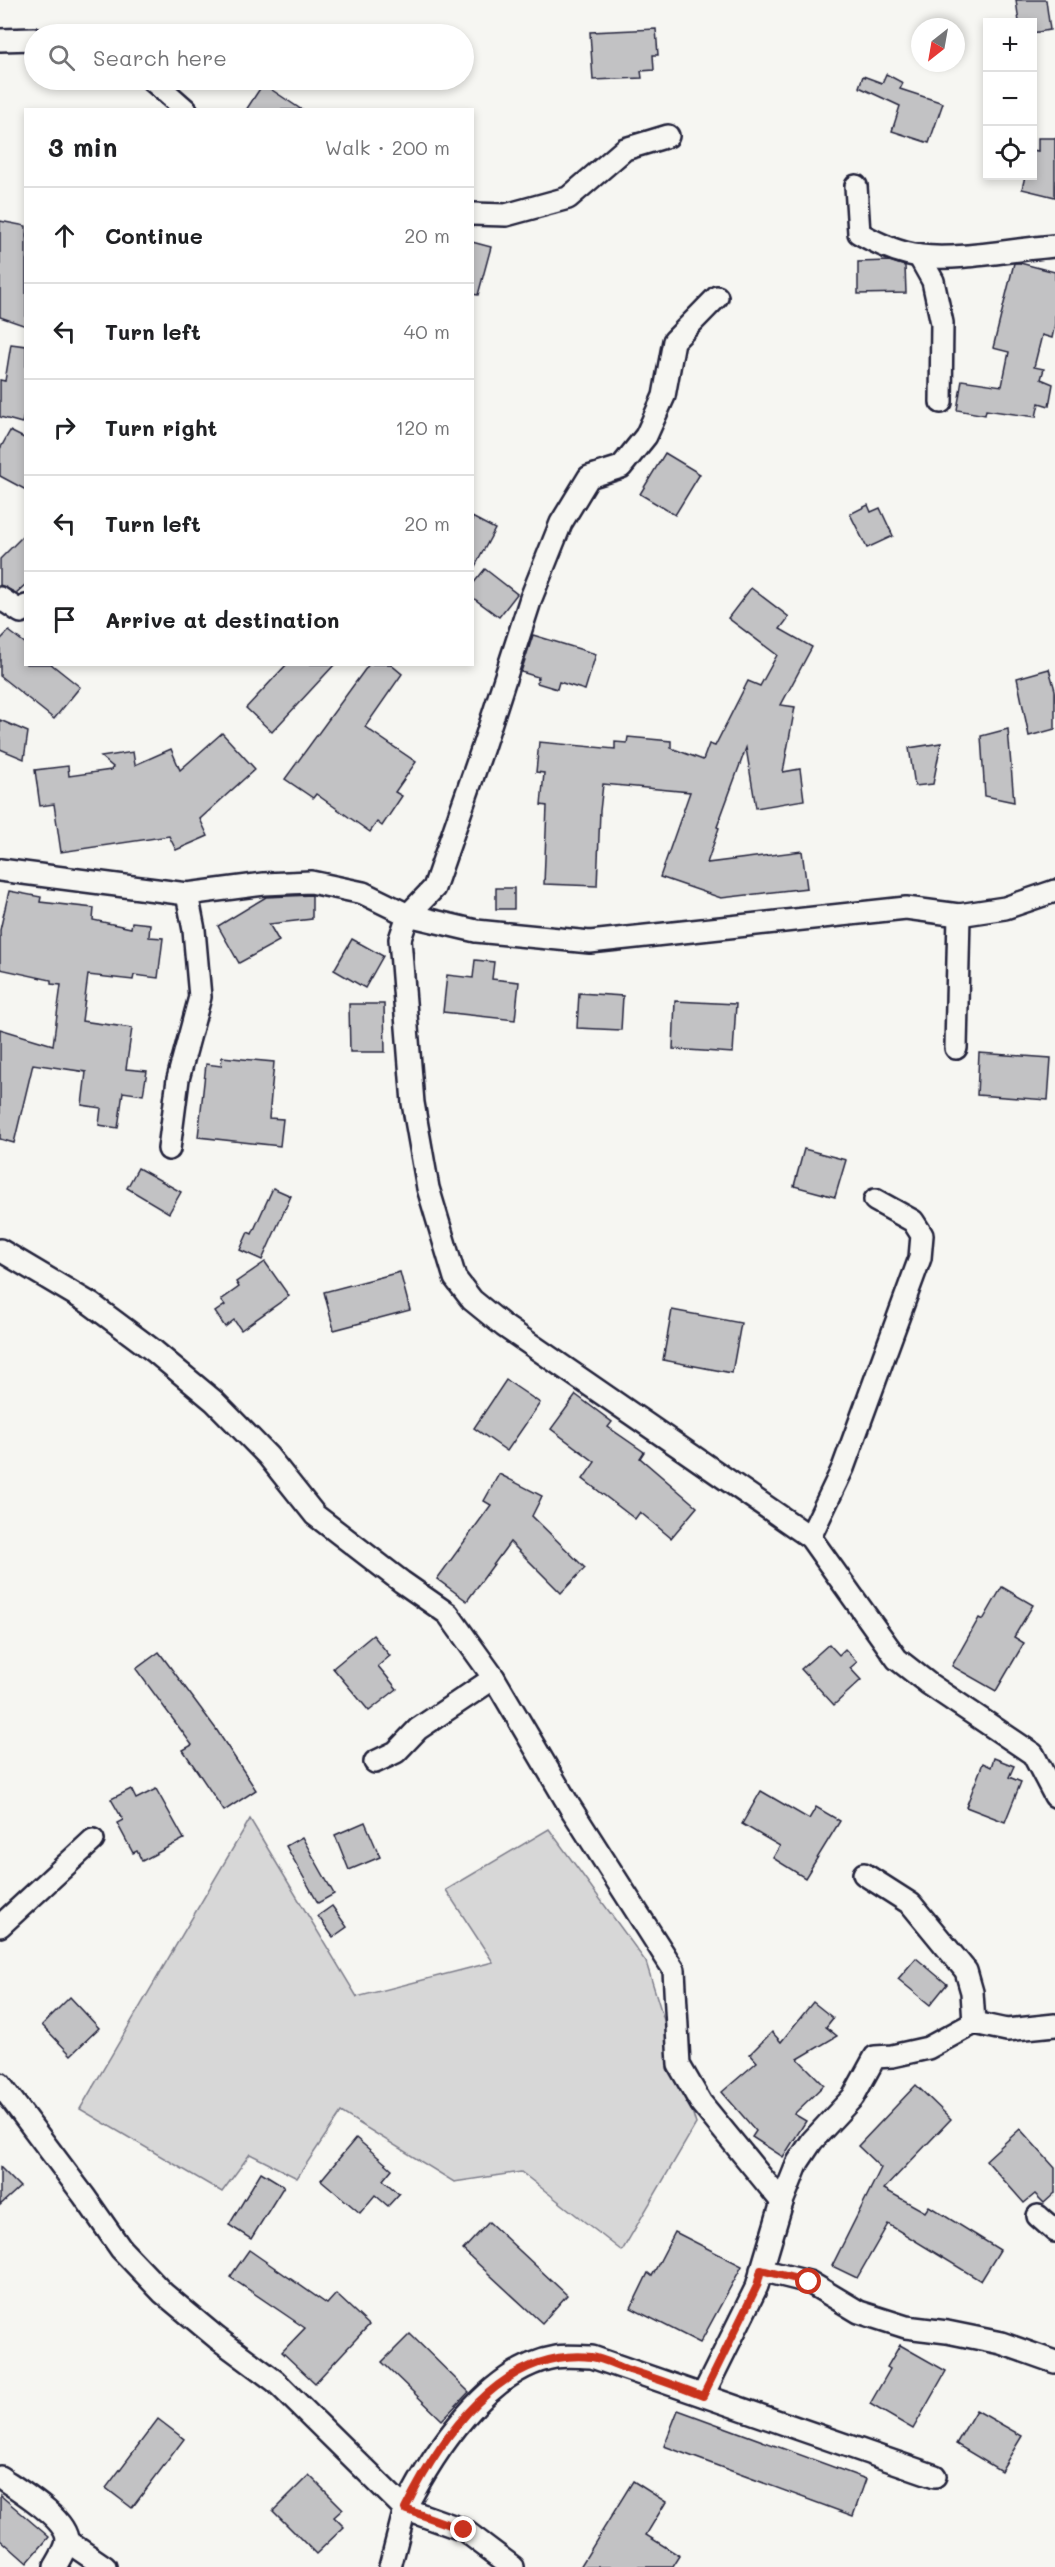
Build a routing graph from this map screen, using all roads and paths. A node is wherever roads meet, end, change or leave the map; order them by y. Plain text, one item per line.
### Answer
1 (24, 39) edge
2 (0, 40) edge
3 (163, 90) edge
4 (184, 108) edge
5 (668, 136) dead end
6 (856, 186) dead end
7 (474, 214) edge
8 (1055, 246) edge
9 (920, 256) junction
10 (717, 297) dead end
11 (940, 402) dead end
12 (0, 598) edge
13 (24, 608) edge
14 (0, 870) edge
15 (1055, 891) edge
16 (187, 894) junction
17 (408, 915) junction
18 (959, 915) junction
19 (956, 1048) dead end
20 (169, 1149) dead end
21 (875, 1200) dead end
22 (0, 1250) edge
23 (810, 1537) junction
24 (494, 1678) junction
25 (375, 1762) dead end
26 (1055, 1796) edge
27 (93, 1840) dead end
28 (864, 1874) dead end
29 (0, 1926) edge
30 (974, 2023) junction
31 (1055, 2025) edge
32 (0, 2084) edge
33 (782, 2202) junction
34 (1038, 2216) dead end
35 (1055, 2231) edge
36 (761, 2270) junction
37 (1055, 2362) edge
38 (703, 2396) junction
39 (935, 2476) dead end
40 (0, 2477) edge
41 (405, 2509) junction
42 (67, 2541) junction
43 (55, 2567) edge
44 (105, 2567) edge
45 (390, 2567) edge
46 (513, 2567) edge

1 - 2 street
3 - 4 street
5 - 7 street
6 - 9 street
8 - 9 street
9 - 11 street
10 - 17 street
12 - 13 street
14 - 16 street
15 - 18 street
16 - 17 street
16 - 20 street
17 - 18 street
17 - 23 street
18 - 19 street
21 - 23 street
22 - 24 street
23 - 26 street
24 - 25 street
24 - 33 street
27 - 29 street
28 - 30 street
30 - 31 street
30 - 33 street
32 - 41 street
33 - 36 street
34 - 35 street
36 - 37 street
36 - 38 street
38 - 39 street
38 - 41 street
40 - 42 street
41 - 45 street
41 - 46 street
42 - 43 street
42 - 44 street

